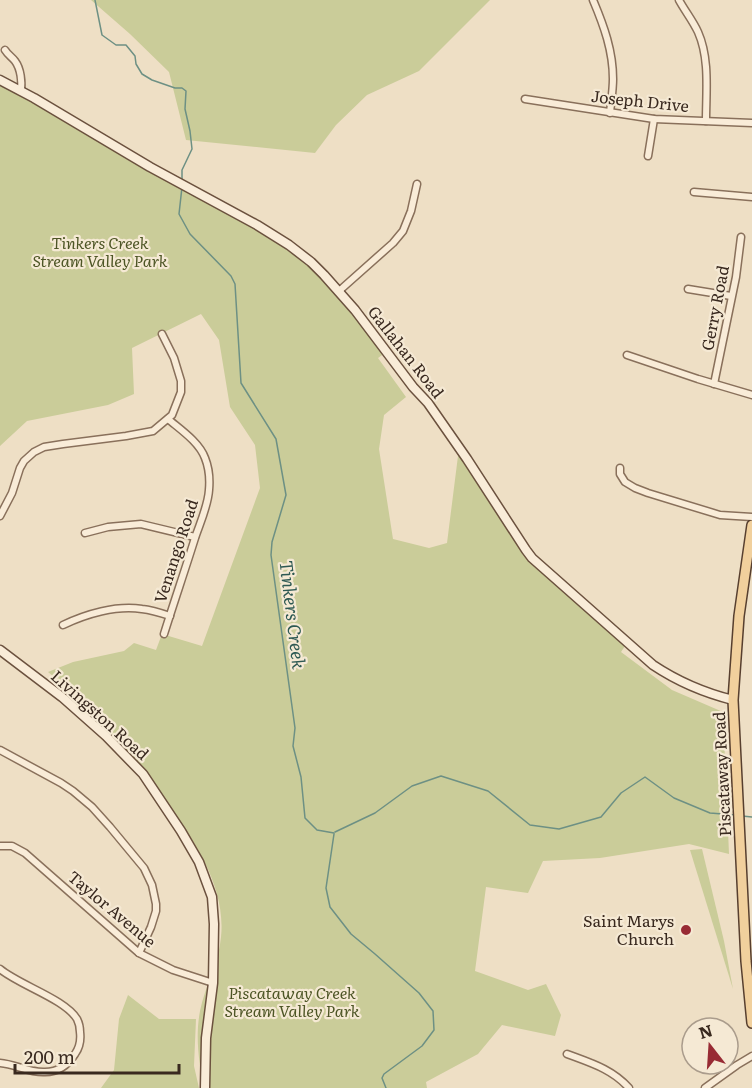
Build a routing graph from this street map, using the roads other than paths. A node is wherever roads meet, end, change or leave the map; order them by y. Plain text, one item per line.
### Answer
1 (593, 0) edge
2 (679, 0) edge
3 (5, 50) dead end
4 (0, 80) edge
5 (21, 91) junction
6 (525, 99) dead end
7 (610, 113) junction
8 (654, 119) junction
9 (706, 121) junction
10 (752, 123) edge
11 (648, 156) dead end
12 (417, 184) dead end
13 (694, 192) dead end
14 (752, 197) edge
15 (741, 237) dead end
16 (688, 289) dead end
17 (339, 291) junction
18 (731, 296) junction
19 (162, 334) dead end
20 (627, 355) dead end
21 (714, 384) junction
22 (752, 395) edge
23 (168, 419) junction
24 (620, 468) dead end
25 (0, 516) edge
26 (752, 517) edge
27 (752, 525) edge
28 (85, 533) dead end
29 (195, 537) junction
30 (170, 616) junction
31 (63, 625) dead end
32 (164, 634) dead end
33 (0, 650) edge
34 (733, 700) junction
35 (0, 750) edge
36 (0, 846) edge
37 (139, 953) junction
38 (0, 969) edge
39 (213, 983) junction
40 (752, 1023) edge
41 (567, 1054) dead end
42 (752, 1056) edge
43 (0, 1063) edge
44 (205, 1088) edge
45 (629, 1088) edge
46 (705, 1088) edge

1 - 7 street
2 - 9 street
3 - 5 street
4 - 5 street, Gallahan Road
5 - 17 street, Gallahan Road
6 - 7 street, Joseph Drive
7 - 8 street, Joseph Drive
8 - 9 street, Joseph Drive
8 - 11 street
9 - 10 street, Joseph Drive
12 - 17 street
13 - 14 street
15 - 18 street, Gerry Road
16 - 18 street
17 - 34 street, Gallahan Road
18 - 21 street, Gerry Road
19 - 23 street
20 - 21 street
21 - 22 street
23 - 25 street
23 - 29 street, Venango Road
24 - 26 street
27 - 34 main road, Piscataway Road
28 - 29 street
29 - 30 street, Venango Road
30 - 31 street
30 - 32 street, Venango Road
33 - 39 street, Livingston Road
34 - 40 main road, Piscataway Road
35 - 37 street
36 - 37 street, Taylor Avenue
37 - 39 street, Taylor Avenue
38 - 43 street
39 - 44 street, Livingston Road
41 - 45 street
42 - 46 street

